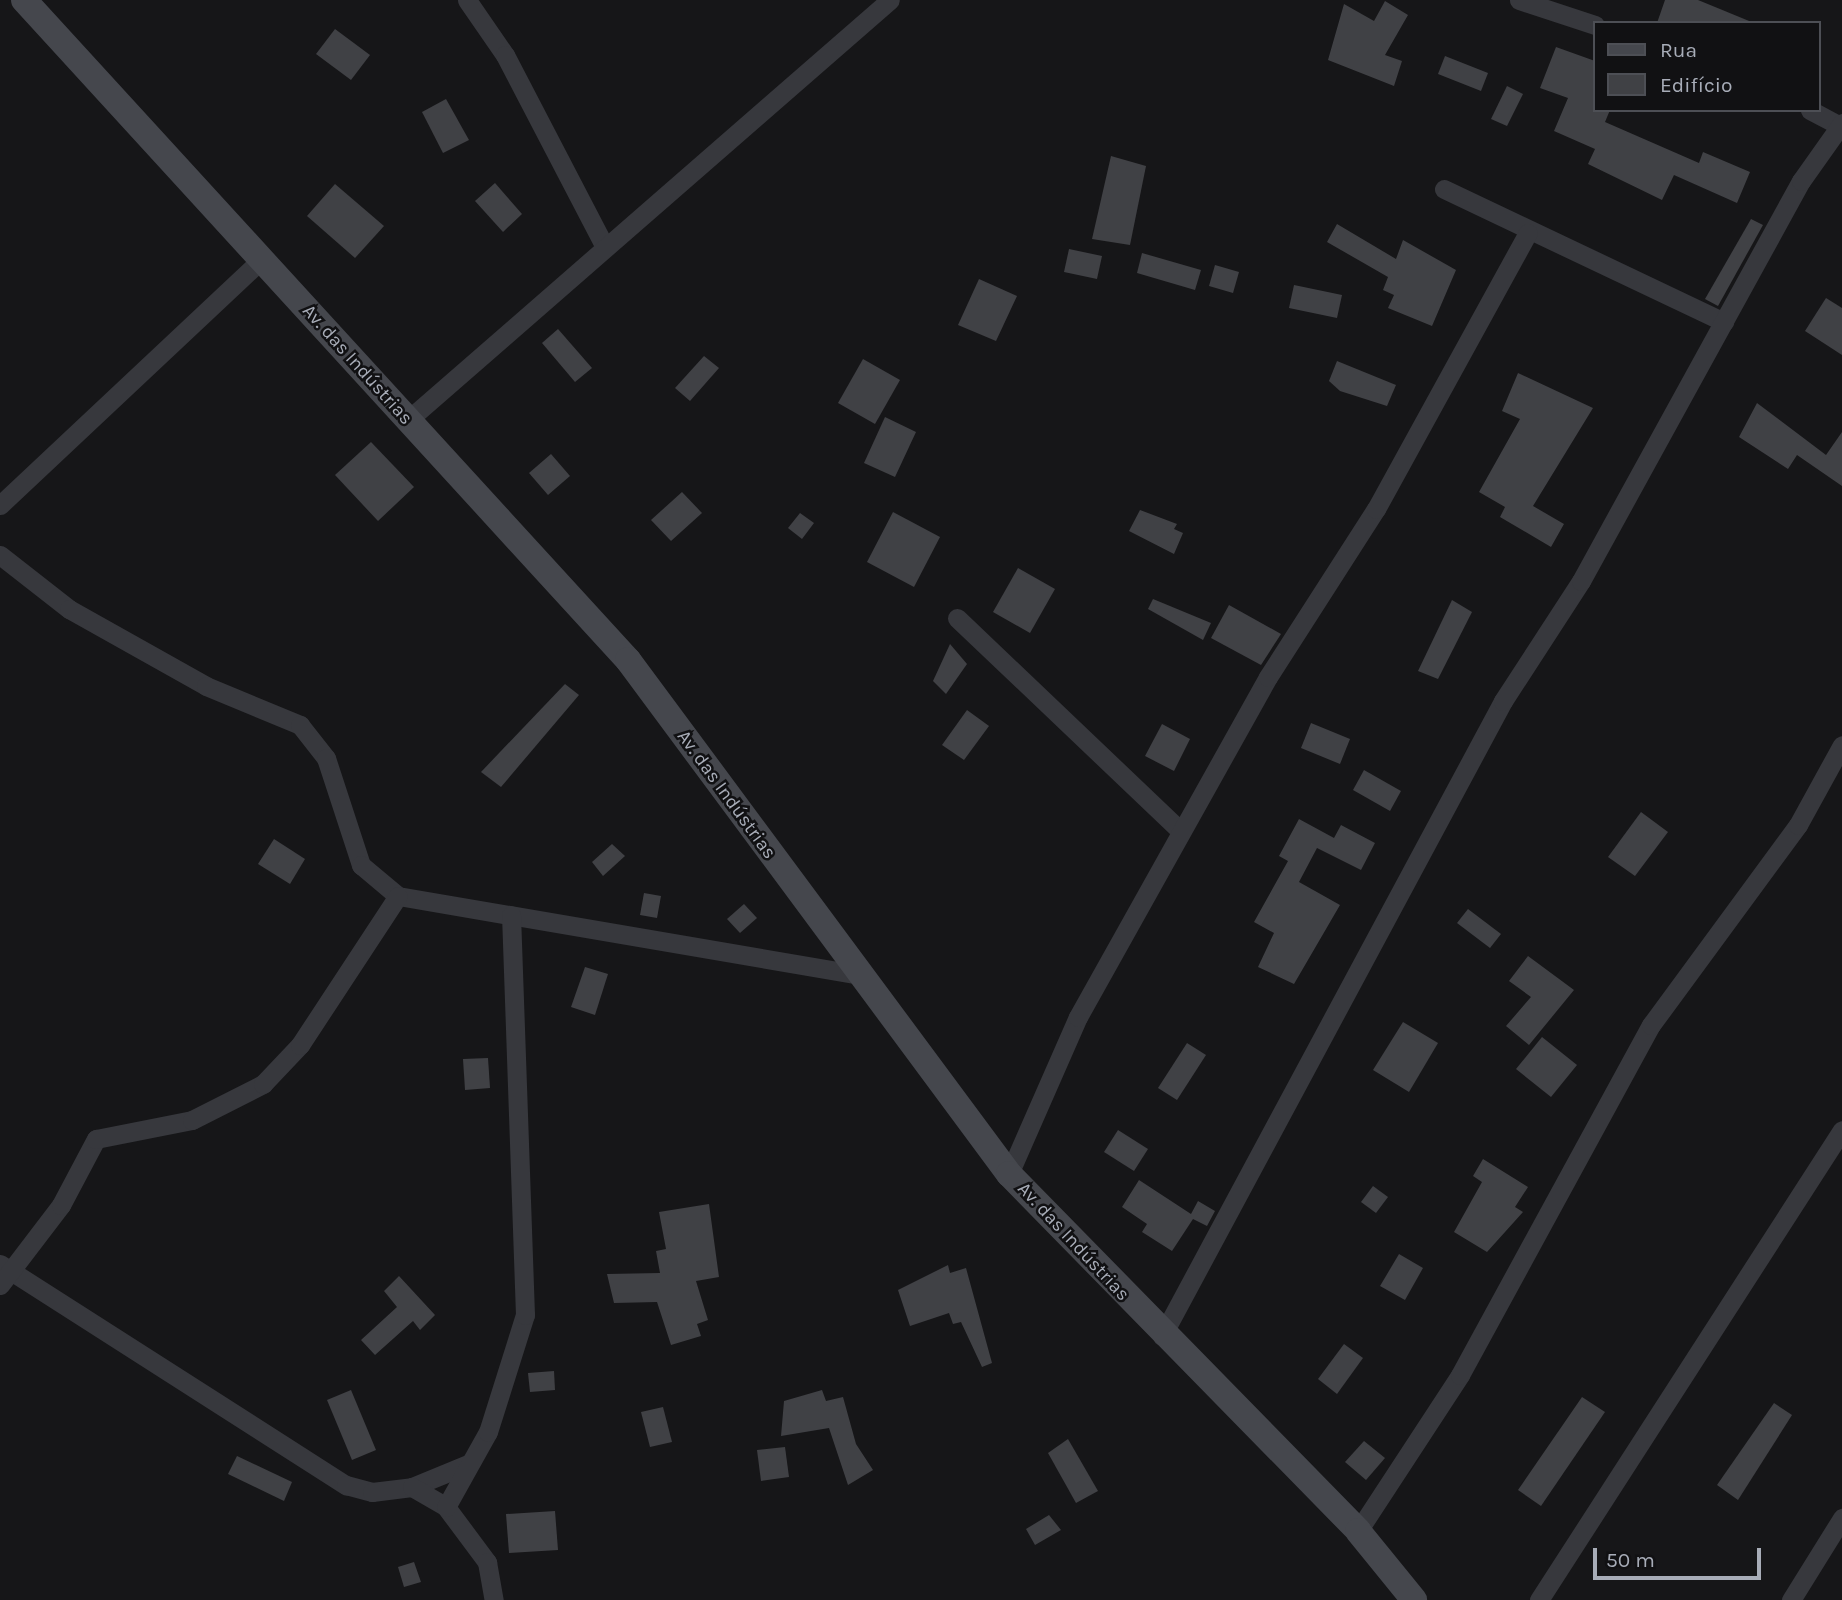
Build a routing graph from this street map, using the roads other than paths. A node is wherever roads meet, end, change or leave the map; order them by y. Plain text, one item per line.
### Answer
1 (24, 0) edge
2 (467, 0) edge
3 (890, 0) edge
4 (1519, 0) edge
5 (1594, 25) edge
6 (1814, 112) edge
7 (1841, 124) edge
8 (1444, 189) dead end
9 (1528, 233) junction
10 (604, 245) junction
11 (261, 260) junction
12 (1724, 322) junction
13 (408, 420) junction
14 (0, 505) edge
15 (0, 555) edge
16 (957, 618) dead end
17 (1842, 745) edge
18 (1181, 831) junction
19 (398, 896) junction
20 (511, 915) junction
21 (858, 975) junction
22 (1842, 1130) edge
23 (1009, 1174) junction
24 (3, 1273) edge
25 (1162, 1336) junction
26 (468, 1464) junction
27 (412, 1488) junction
28 (446, 1507) junction
29 (1842, 1518) edge
30 (1358, 1531) junction
31 (1411, 1599) edge
32 (494, 1600) edge
33 (1539, 1600) edge
34 (1791, 1600) edge

1 - 11 street, Av. das Indústrias
2 - 10 street
3 - 10 street
4 - 5 street
6 - 7 street
7 - 12 street
8 - 9 street
9 - 12 street
9 - 18 street
10 - 13 street
11 - 13 street, Av. das Indústrias
11 - 14 street
12 - 25 street
13 - 21 street, Av. das Indústrias
15 - 19 street
16 - 18 street
17 - 30 street
18 - 23 street
19 - 20 street
19 - 24 street
20 - 21 street
20 - 26 street
21 - 23 street, Av. das Indústrias
22 - 33 street
23 - 25 street, Av. das Indústrias
24 - 27 street
25 - 30 street, Av. das Indústrias
26 - 27 street
26 - 28 street
27 - 28 street
28 - 32 street
29 - 34 street
30 - 31 street, Av. das Indústrias

